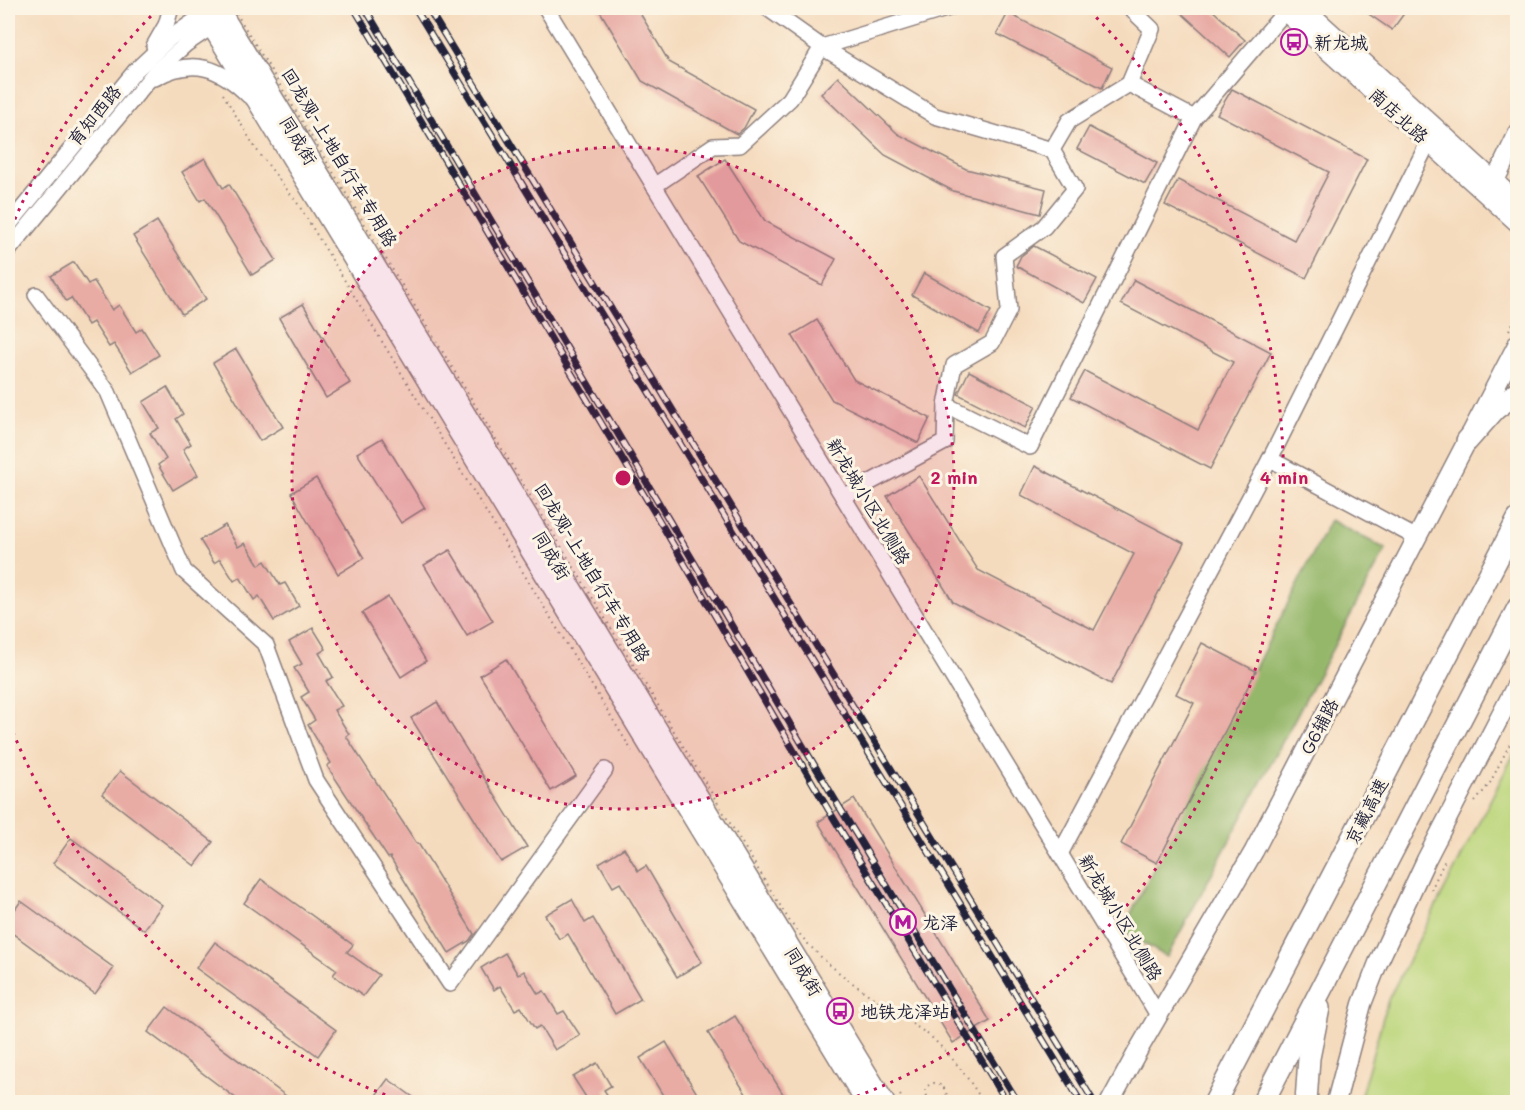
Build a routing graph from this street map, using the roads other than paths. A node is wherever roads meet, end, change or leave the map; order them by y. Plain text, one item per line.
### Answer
1 (171, 8) edge
2 (546, 8) edge
3 (767, 8) edge
4 (949, 8) edge
5 (1130, 8) edge
6 (1304, 8) edge
7 (1284, 9) edge
8 (215, 13) edge
9 (822, 47) junction
10 (126, 81) junction
11 (1129, 84) junction
12 (139, 91) junction
13 (1194, 118) junction
14 (1518, 133) edge
15 (277, 135) junction
16 (1432, 135) junction
17 (1052, 150) junction
18 (1518, 155) edge
19 (654, 186) junction
20 (1495, 192) junction
21 (1518, 203) edge
22 (1518, 223) edge
23 (8, 226) edge
24 (8, 251) edge
25 (36, 295) dead end
26 (1518, 343) edge
27 (1518, 392) edge
28 (946, 405) junction
29 (1467, 441) junction
30 (1270, 459) junction
31 (843, 497) junction
32 (1518, 519) edge
33 (1417, 538) junction
34 (1518, 608) edge
35 (1518, 682) edge
36 (605, 770) dead end
37 (1060, 854) junction
38 (1324, 983) junction
39 (1158, 1015) junction
40 (865, 1102) edge
41 (885, 1102) edge
42 (1110, 1102) edge
43 (1215, 1102) edge
44 (1263, 1102) edge
45 (1306, 1102) edge
46 (1336, 1102) edge

1 - 10 street
2 - 19 street, 新龙城小区北侧路
3 - 9 street
4 - 9 street
5 - 11 street
6 - 16 main road, 南店北路
7 - 13 street
7 - 16 main road, 南店北路
8 - 10 street, 育知西路
8 - 12 street, 育知西路
8 - 15 main road, 同成街
8 - 41 main road, 同成街
9 - 17 street
9 - 19 street
10 - 23 street, 育知西路
11 - 13 street
11 - 17 street
12 - 15 street
12 - 24 street, 育知西路
13 - 28 street
14 - 20 main road
15 - 40 main road, 同成街
16 - 20 main road, 南店北路
16 - 30 street
17 - 28 street
18 - 20 main road
19 - 31 street, 新龙城小区北侧路
20 - 21 main road, 南店北路
20 - 22 main road, 南店北路
25 - 36 street
26 - 29 main road, G6辅路
27 - 29 highway
28 - 31 street
29 - 33 main road, G6辅路
30 - 33 street
30 - 37 street
31 - 37 street, 新龙城小区北侧路
32 - 43 highway, 京藏高速
33 - 39 main road, G6辅路
34 - 38 highway
35 - 46 main road
37 - 39 street, 新龙城小区北侧路
38 - 44 highway
38 - 45 highway
39 - 42 main road, G6辅路

